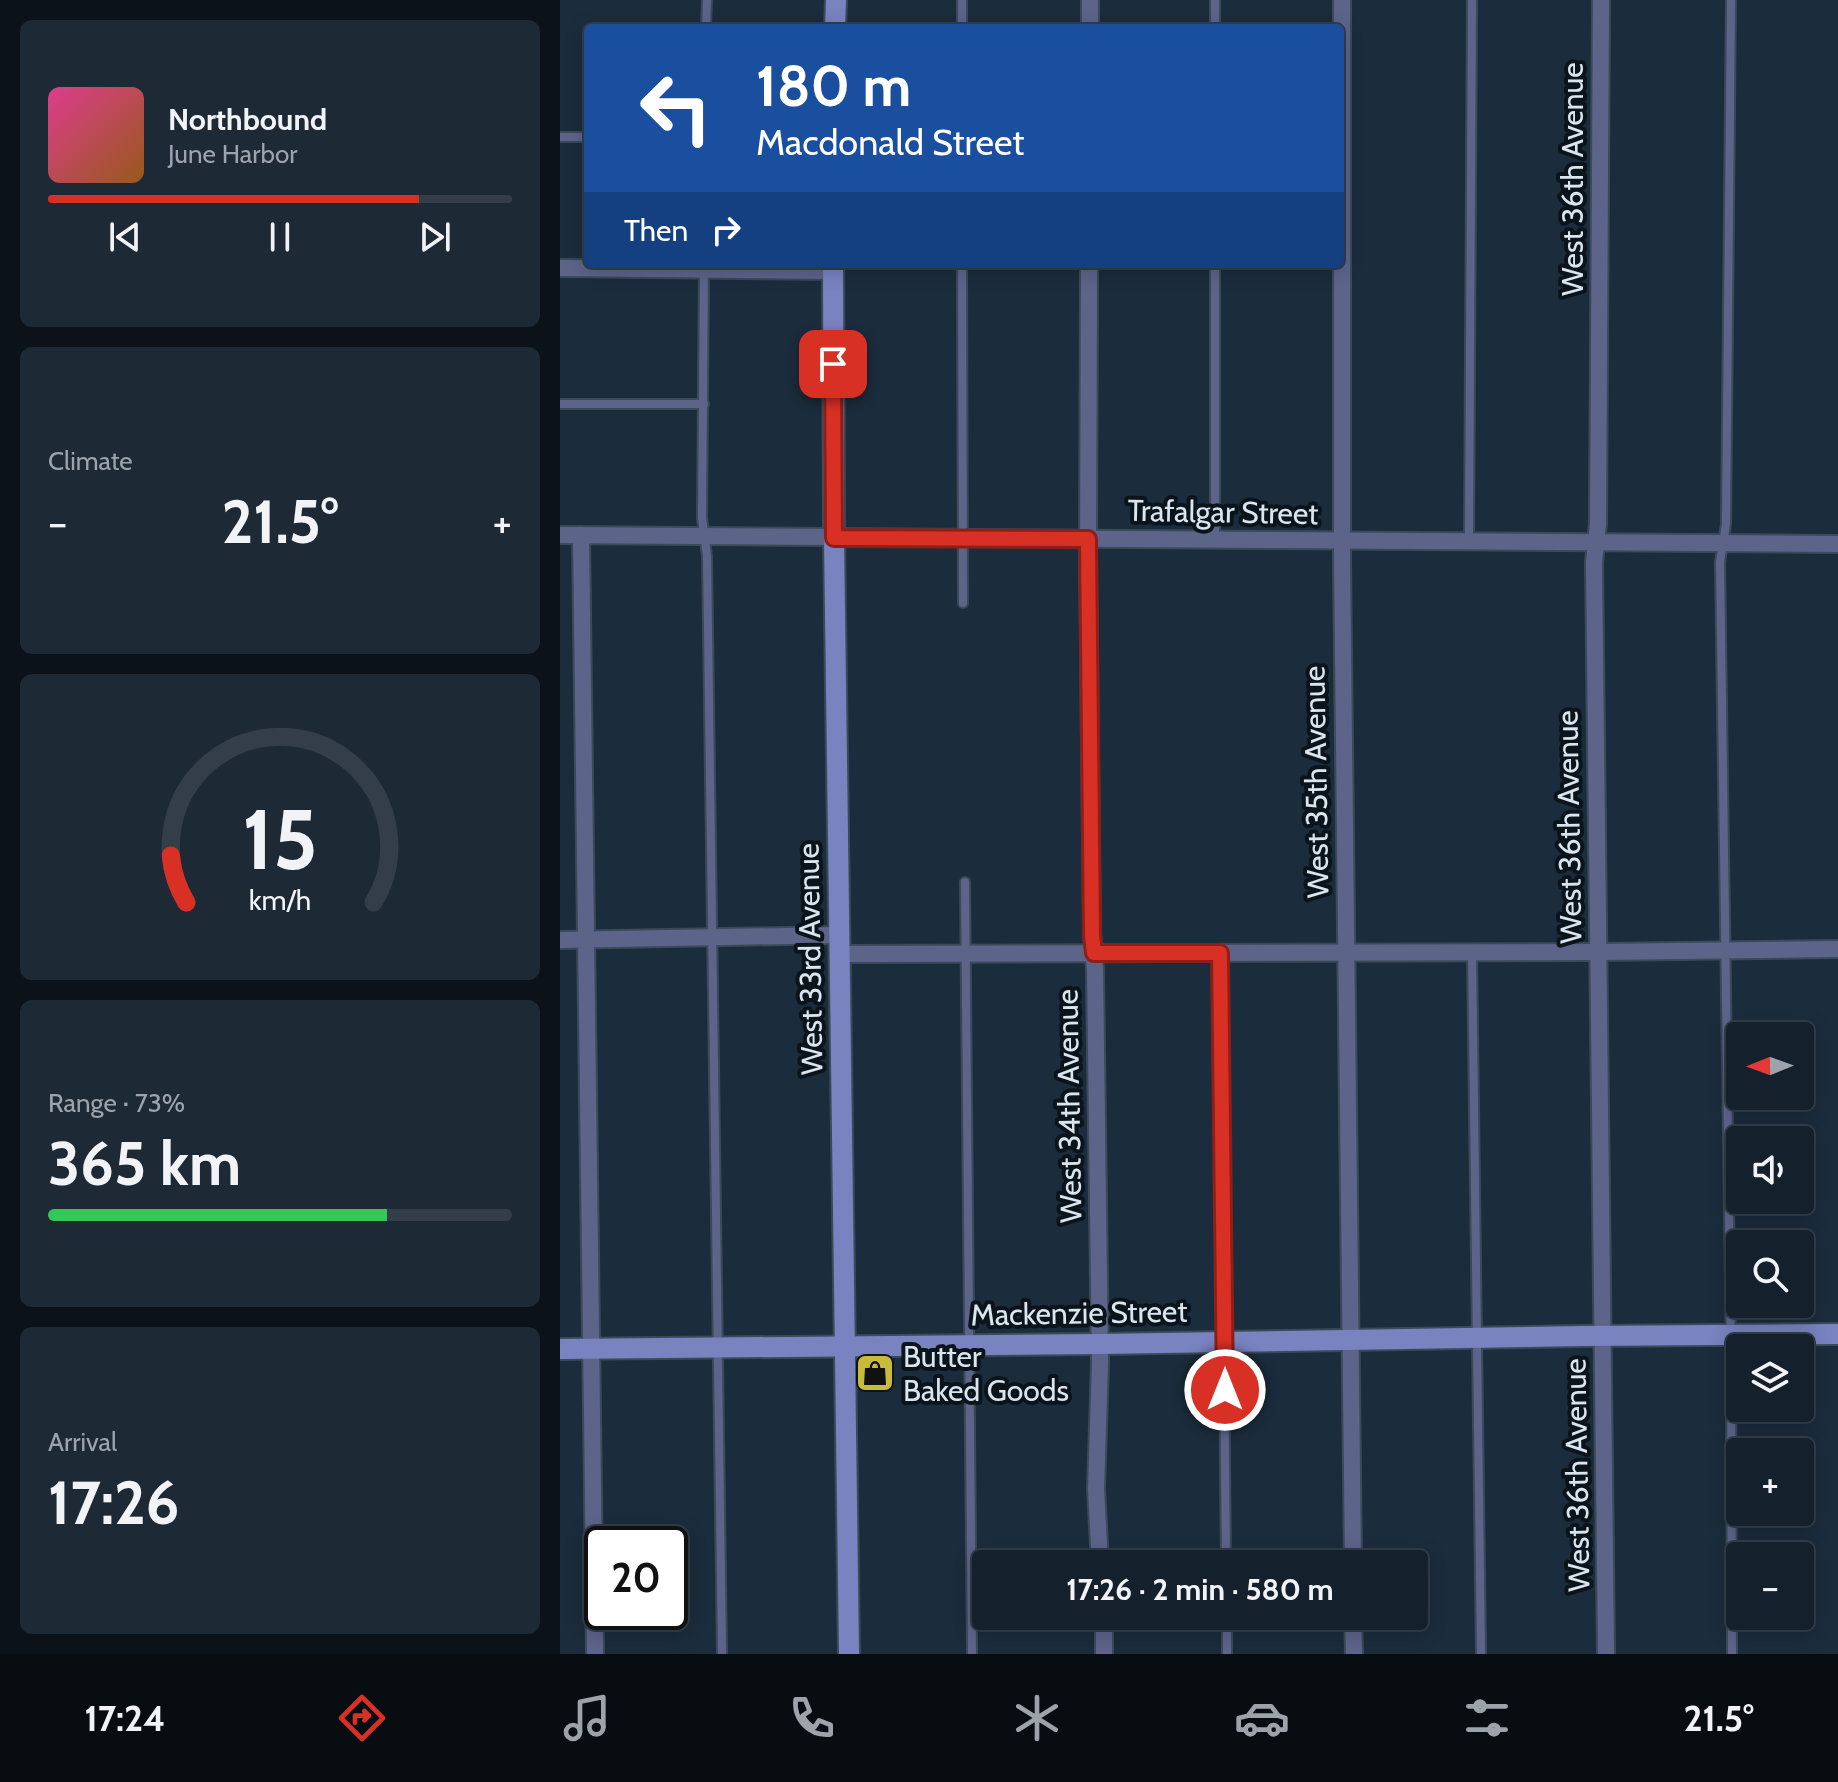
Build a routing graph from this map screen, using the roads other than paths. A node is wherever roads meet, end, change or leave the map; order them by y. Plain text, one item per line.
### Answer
1 (707, 0) edge
2 (836, 0) edge
3 (962, 0) edge
4 (1090, 0) edge
5 (1215, 0) edge
6 (1342, 0) edge
7 (1472, 0) edge
8 (1601, 0) edge
9 (1731, 0) edge
10 (706, 24) edge
11 (835, 24) edge
12 (962, 24) edge
13 (1090, 24) edge
14 (1215, 24) edge
15 (1342, 24) edge
16 (560, 137) edge
17 (584, 137) edge
18 (560, 268) edge
19 (584, 268) edge
20 (704, 268) edge
21 (833, 268) edge
22 (962, 268) edge
23 (1089, 268) edge
24 (1215, 268) edge
25 (1342, 268) edge
26 (560, 404) edge
27 (704, 404) junction
28 (560, 535) edge
29 (581, 535) junction
30 (704, 536) junction
31 (834, 538) junction
32 (962, 538) junction
33 (1088, 539) junction
34 (1215, 539) junction
35 (1469, 540) junction
36 (1341, 541) junction
37 (1596, 542) junction
38 (1723, 542) junction
39 (1838, 544) edge
40 (963, 603) dead end
41 (965, 882) dead end
42 (713, 938) junction
43 (560, 940) edge
44 (587, 940) junction
45 (839, 944) junction
46 (1838, 949) edge
47 (1726, 950) junction
48 (1472, 952) junction
49 (1598, 952) junction
50 (1094, 953) junction
51 (1220, 953) junction
52 (1346, 953) junction
53 (966, 954) junction
54 (1731, 1334) edge
55 (1814, 1334) edge
56 (1838, 1334) edge
57 (1726, 1335) edge
58 (1603, 1336) junction
59 (1476, 1338) junction
60 (1351, 1340) junction
61 (1224, 1341) junction
62 (1099, 1344) junction
63 (970, 1345) junction
64 (845, 1347) junction
65 (719, 1348) junction
66 (560, 1349) edge
67 (590, 1349) junction
68 (1731, 1422) edge
69 (1099, 1550) edge
70 (1226, 1550) edge
71 (1353, 1550) edge
72 (1104, 1630) edge
73 (1227, 1630) edge
74 (1353, 1630) edge
75 (595, 1654) edge
76 (722, 1654) edge
77 (849, 1654) edge
78 (972, 1654) edge
79 (1104, 1654) edge
80 (1227, 1654) edge
81 (1354, 1654) edge
82 (1481, 1654) edge
83 (1606, 1654) edge
84 (1732, 1654) edge

1 - 10 lane
2 - 11 street
3 - 12 lane
4 - 13 street
5 - 14 lane
6 - 15 street, West 35th Avenue
7 - 35 lane
8 - 37 street, West 36th Avenue
9 - 38 lane
16 - 17 lane
18 - 19 street
20 - 27 lane
21 - 31 street, West 33rd Avenue
22 - 32 lane
23 - 33 street, West 34th Avenue
24 - 34 lane
25 - 36 street, West 35th Avenue
26 - 27 lane
27 - 30 lane
28 - 29 street, Trafalgar Street
29 - 30 street, Trafalgar Street
29 - 44 street
30 - 31 street, Trafalgar Street
30 - 42 lane
31 - 32 street, Trafalgar Street
31 - 45 street, West 33rd Avenue
32 - 33 street, Trafalgar Street
32 - 40 lane
33 - 34 street, Trafalgar Street
33 - 50 street, West 34th Avenue
34 - 36 street, Trafalgar Street
35 - 36 street, Trafalgar Street
35 - 37 street, Trafalgar Street
36 - 52 street, West 35th Avenue
37 - 38 street, Trafalgar Street
37 - 49 street, West 36th Avenue
38 - 39 street, Trafalgar Street
38 - 47 lane
41 - 53 lane
42 - 44 street
42 - 45 street
42 - 65 lane
43 - 44 street
44 - 67 street
45 - 53 street
45 - 64 street, West 33rd Avenue
46 - 47 street
47 - 49 street
47 - 54 lane
48 - 49 street
48 - 52 street
48 - 59 lane
49 - 58 street, West 36th Avenue
50 - 51 street
50 - 53 street
50 - 62 street, West 34th Avenue
51 - 52 street
51 - 61 lane
52 - 60 street, West 35th Avenue
53 - 63 lane
55 - 56 street, Mackenzie Street
57 - 58 street, Mackenzie Street
58 - 59 street, Mackenzie Street
58 - 83 street, West 36th Avenue
59 - 60 street, Mackenzie Street
59 - 82 lane
60 - 61 street, Mackenzie Street
60 - 71 street, West 35th Avenue
61 - 62 street, Mackenzie Street
61 - 70 lane
62 - 63 street, Mackenzie Street
62 - 69 street, West 34th Avenue
63 - 64 street, Mackenzie Street
63 - 78 lane
64 - 65 street, Mackenzie Street
64 - 77 street, West 33rd Avenue
65 - 67 street, Mackenzie Street
65 - 76 lane
66 - 67 street, Mackenzie Street
67 - 75 street
68 - 84 lane
72 - 79 street
73 - 80 lane
74 - 81 street

